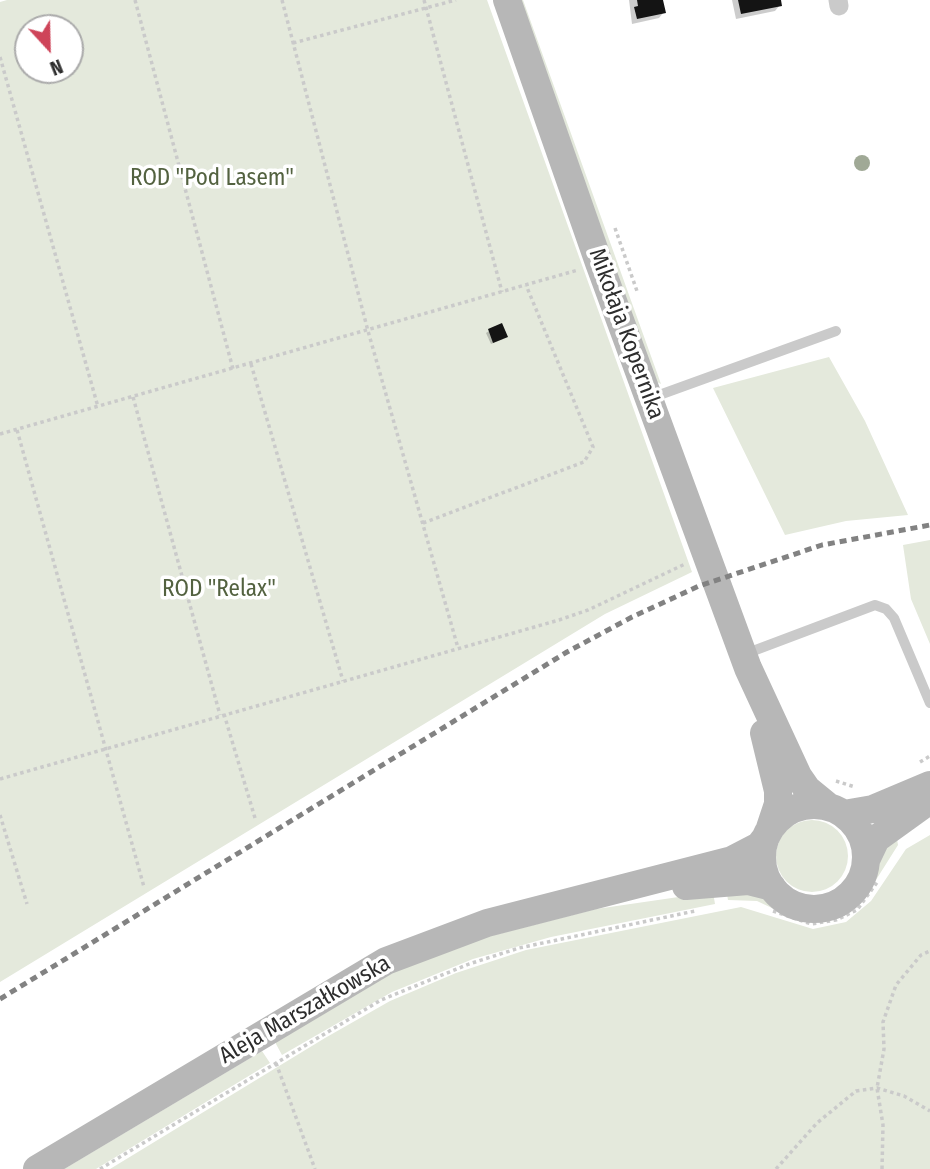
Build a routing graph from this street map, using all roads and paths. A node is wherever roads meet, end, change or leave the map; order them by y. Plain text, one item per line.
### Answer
1 (135, 0) edge
2 (282, 0) edge
3 (424, 0) edge
4 (456, 0) edge
5 (507, 0) edge
6 (426, 8) junction
7 (293, 43) junction
8 (0, 57) edge
9 (583, 269) dead end
10 (526, 285) junction
11 (502, 293) junction
12 (369, 331) junction
13 (836, 331) dead end
14 (251, 364) junction
15 (233, 369) junction
16 (133, 397) junction
17 (651, 398) junction
18 (97, 407) junction
19 (16, 430) junction
20 (0, 434) edge
21 (423, 523) junction
22 (688, 563) dead end
23 (458, 648) junction
24 (745, 661) junction
25 (343, 681) junction
26 (930, 703) edge
27 (222, 714) junction
28 (105, 748) junction
29 (930, 756) edge
30 (924, 774) edge
31 (0, 779) edge
32 (864, 787) dead end
33 (836, 800) junction
34 (930, 800) edge
35 (0, 815) edge
36 (255, 818) dead end
37 (768, 833) junction
38 (874, 867) junction
39 (144, 887) dead end
40 (593, 897) junction
41 (768, 897) junction
42 (27, 904) dead end
43 (697, 911) dead end
44 (930, 951) edge
45 (263, 1033) junction
46 (276, 1062) junction
47 (877, 1088) junction
48 (930, 1111) edge
49 (37, 1169) edge
50 (100, 1169) edge
51 (315, 1169) edge
52 (776, 1169) edge
53 (882, 1169) edge

1 - 15 path
2 - 7 path
3 - 6 path
4 - 6 path
5 - 17 main road, Mikołaja Kopernika
6 - 7 path
6 - 11 path
7 - 12 path
8 - 18 path
9 - 10 path
10 - 11 path
10 - 21 path
11 - 12 path
12 - 14 path
12 - 21 path
13 - 17 lane
14 - 15 path
14 - 25 path
15 - 16 path
16 - 18 path
16 - 27 path
17 - 24 main road, Mikołaja Kopernika
18 - 19 path
19 - 20 path
19 - 28 path
21 - 23 path
22 - 23 path
23 - 25 path
24 - 26 lane
24 - 33 main road, Mikołaja Kopernika
24 - 37 main road, Mikołaja Kopernika
25 - 27 path
27 - 28 path
27 - 36 path
28 - 31 path
28 - 39 path
29 - 30 path
30 - 33 main road
32 - 33 path
33 - 37 main road
33 - 38 main road
34 - 38 main road
35 - 42 path
37 - 40 main road, Aleja Marszałkowska
37 - 41 main road
38 - 41 main road
38 - 41 path
40 - 41 main road, Aleja Marszałkowska
40 - 45 main road, Aleja Marszałkowska
43 - 46 path
44 - 47 path
45 - 46 path
45 - 49 main road, Aleja Marszałkowska
46 - 50 path
46 - 51 path
47 - 48 path
47 - 52 path
47 - 53 path

